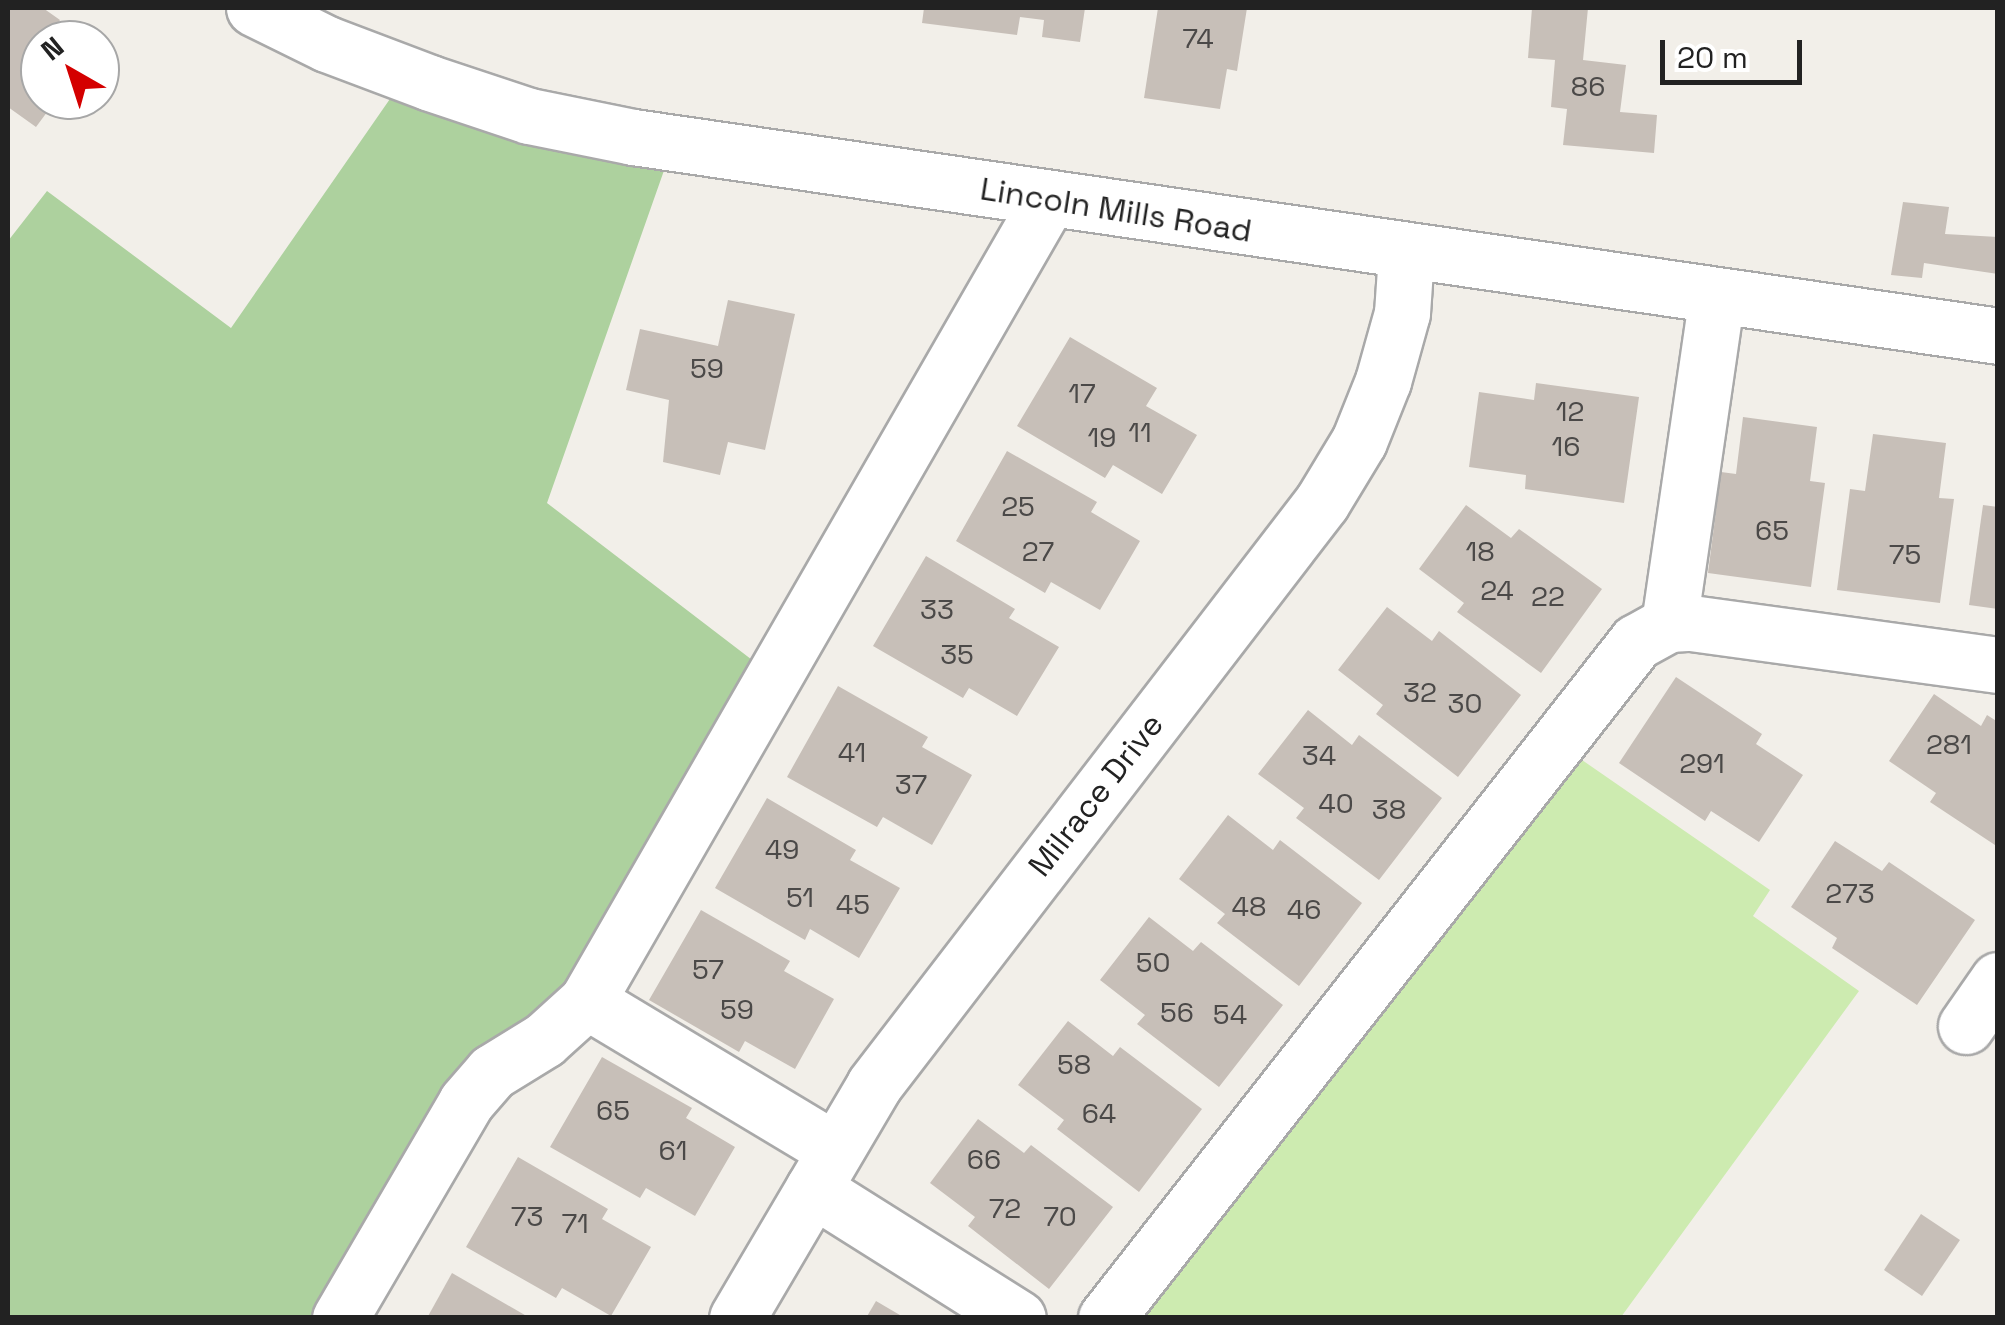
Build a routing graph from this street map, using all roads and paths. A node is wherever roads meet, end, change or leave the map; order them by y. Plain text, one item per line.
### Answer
1 (254, 8) edge
2 (1048, 200) junction
3 (1406, 254) junction
4 (1716, 295) junction
5 (1998, 336) edge
6 (1669, 624) junction
7 (1998, 665) edge
8 (1998, 980) edge
9 (586, 1001) junction
10 (1966, 1026) dead end
11 (824, 1170) junction
12 (340, 1318) edge
13 (737, 1318) edge
14 (1018, 1318) edge
15 (1106, 1318) edge

1 - 2 street, Lincoln Mills Road
2 - 3 street, Lincoln Mills Road
2 - 9 street
3 - 4 street, Lincoln Mills Road
3 - 11 street, Milrace Drive
4 - 5 street, Lincoln Mills Road
4 - 6 street
6 - 7 street
6 - 15 street
8 - 10 street
9 - 11 street
9 - 12 street
11 - 13 street, Milrace Drive
11 - 14 street

